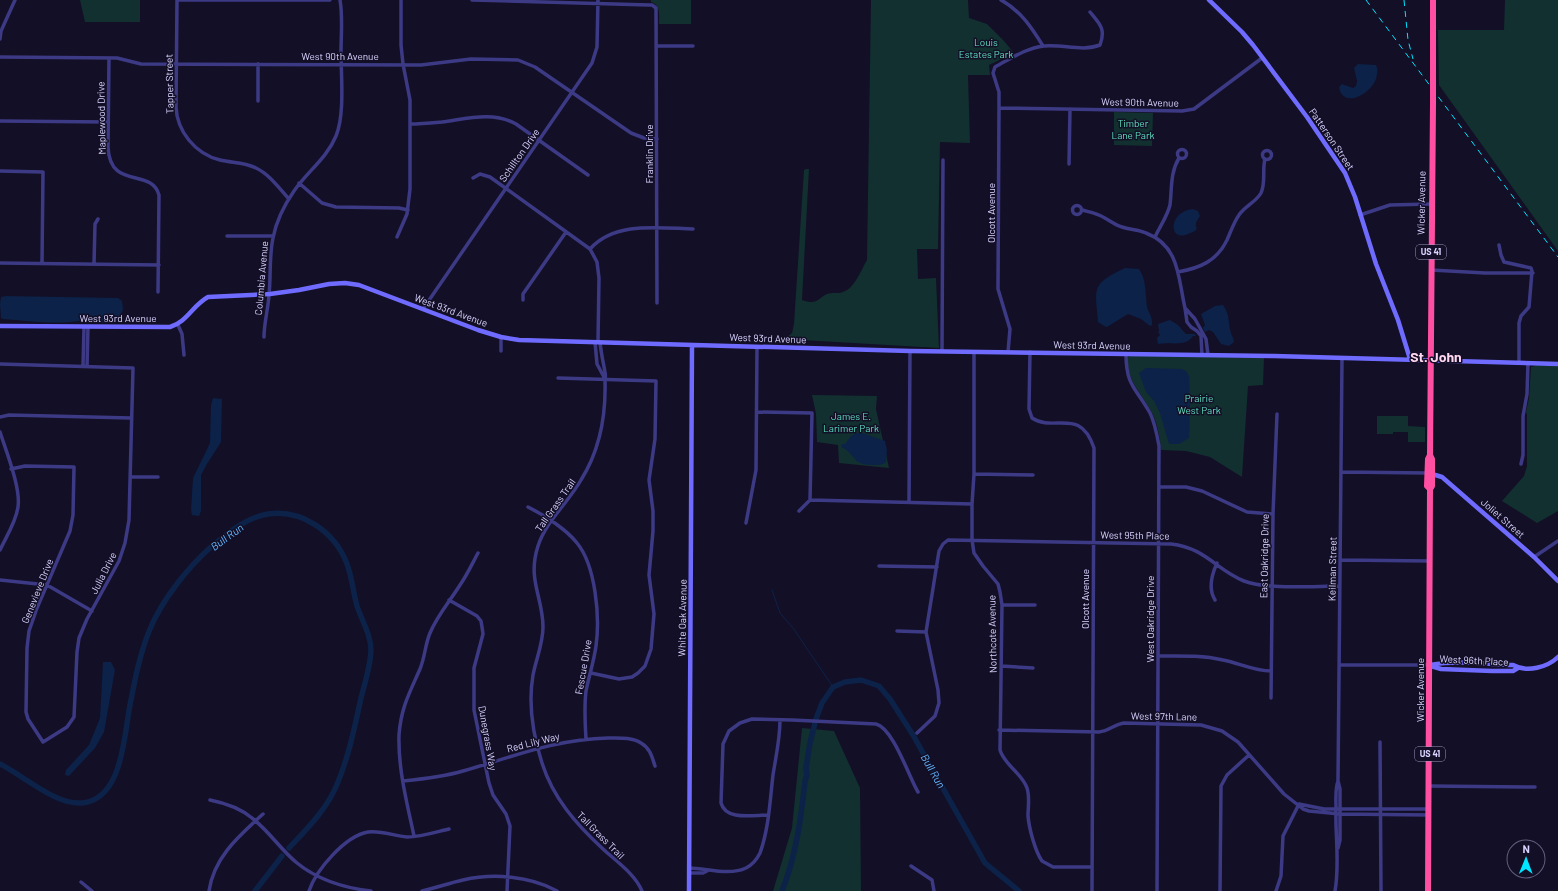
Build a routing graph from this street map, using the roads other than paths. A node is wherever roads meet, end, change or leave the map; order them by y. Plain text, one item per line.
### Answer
1 (15, 0) edge
2 (177, 0) edge
3 (330, 0) edge
4 (340, 0) edge
5 (401, 0) edge
6 (472, 0) edge
7 (1001, 0) edge
8 (1209, 0) edge
9 (1433, 0) edge
10 (598, 2) edge
11 (1090, 12) dead end
12 (0, 39) edge
13 (657, 46) junction
14 (693, 46) dead end
15 (1043, 46) junction
16 (0, 57) edge
17 (109, 58) junction
18 (1262, 58) junction
19 (176, 64) junction
20 (258, 64) junction
21 (341, 64) junction
22 (403, 64) junction
23 (572, 92) junction
24 (258, 102) dead end
25 (1000, 108) junction
26 (1070, 109) junction
27 (0, 121) edge
28 (108, 122) junction
29 (410, 124) junction
30 (657, 139) junction
31 (539, 140) junction
32 (1179, 158) dead end
33 (1265, 159) dead end
34 (943, 160) dead end
35 (1069, 164) dead end
36 (0, 171) edge
37 (588, 175) dead end
38 (473, 178) dead end
39 (299, 183) junction
40 (505, 189) junction
41 (289, 199) junction
42 (1431, 204) junction
43 (408, 210) junction
44 (1082, 210) dead end
45 (1360, 214) junction
46 (98, 219) dead end
47 (657, 228) junction
48 (693, 229) dead end
49 (566, 232) junction
50 (227, 236) dead end
51 (273, 236) junction
52 (397, 237) dead end
53 (1155, 237) junction
54 (1499, 245) dead end
55 (590, 249) junction
56 (0, 263) edge
57 (42, 264) junction
58 (94, 264) junction
59 (159, 264) junction
60 (1431, 270) junction
61 (1178, 272) junction
62 (1533, 273) junction
63 (158, 292) dead end
64 (270, 294) junction
65 (523, 300) dead end
66 (657, 303) dead end
67 (1185, 308) junction
68 (423, 309) junction
69 (1196, 320) junction
70 (178, 325) junction
71 (0, 326) edge
72 (1190, 326) junction
73 (86, 327) junction
74 (1201, 333) junction
75 (264, 337) dead end
76 (501, 337) junction
77 (598, 342) junction
78 (692, 345) junction
79 (756, 347) junction
80 (501, 351) dead end
81 (910, 351) junction
82 (942, 351) junction
83 (974, 352) junction
84 (1008, 352) junction
85 (1030, 352) junction
86 (1126, 354) junction
87 (184, 355) dead end
88 (1202, 355) junction
89 (1208, 355) junction
90 (1342, 358) junction
91 (1410, 359) junction
92 (1431, 360) junction
93 (1519, 363) junction
94 (1528, 363) junction
95 (0, 364) edge
96 (1558, 364) edge
97 (85, 367) junction
98 (558, 378) dead end
99 (605, 379) junction
100 (757, 412) junction
101 (1277, 414) dead end
102 (0, 417) edge
103 (131, 418) junction
104 (0, 432) edge
105 (1521, 464) dead end
106 (11, 469) junction
107 (1341, 472) junction
108 (974, 474) junction
109 (1430, 474) junction
110 (1033, 475) dead end
111 (130, 477) junction
112 (158, 477) dead end
113 (1159, 487) junction
114 (810, 500) junction
115 (908, 502) junction
116 (972, 504) junction
117 (528, 507) dead end
118 (799, 510) dead end
119 (1273, 514) junction
120 (551, 521) junction
121 (746, 523) dead end
122 (972, 540) junction
123 (1558, 541) edge
124 (1094, 542) junction
125 (1159, 543) junction
126 (0, 550) edge
127 (478, 553) dead end
128 (1534, 557) junction
129 (1341, 560) junction
130 (1430, 561) junction
131 (1217, 563) junction
132 (879, 566) dead end
133 (937, 567) junction
134 (0, 580) edge
135 (1558, 581) edge
136 (47, 585) junction
137 (1272, 586) junction
138 (1339, 586) junction
139 (449, 600) junction
140 (1215, 600) dead end
141 (1002, 605) junction
142 (1035, 605) dead end
143 (92, 611) junction
144 (897, 630) dead end
145 (926, 632) junction
146 (1158, 656) junction
147 (1558, 656) edge
148 (1339, 664) junction
149 (1430, 665) junction
150 (1001, 666) junction
151 (1033, 668) dead end
152 (1271, 672) junction
153 (590, 673) junction
154 (1271, 698) dead end
155 (780, 720) junction
156 (1157, 724) junction
157 (999, 730) junction
158 (1093, 732) junction
159 (917, 733) dead end
160 (586, 739) junction
161 (43, 742) joint
162 (1380, 742) dead end
163 (538, 748) junction
164 (1249, 755) junction
165 (484, 764) junction
166 (655, 766) dead end
167 (403, 780) junction
168 (1430, 786) junction
169 (1535, 787) dead end
170 (918, 792) dead end
171 (210, 800) dead end
172 (1298, 804) junction
173 (1381, 808) junction
174 (1338, 811) junction
175 (1429, 812) junction
176 (263, 814) dead end
177 (768, 815) junction
178 (1381, 815) junction
179 (256, 821) junction
180 (449, 829) dead end
181 (414, 836) junction
182 (911, 866) dead end
183 (1092, 867) junction
184 (689, 870) junction
185 (316, 875) junction
186 (507, 878) junction
187 (81, 882) dead end
188 (432, 890) edge
189 (92, 891) edge
190 (209, 891) edge
191 (308, 891) edge
192 (371, 891) edge
193 (422, 891) edge
194 (506, 891) edge
195 (557, 891) edge
196 (642, 891) edge
197 (689, 891) edge
198 (934, 891) edge
199 (1092, 891) edge
200 (1156, 891) edge
201 (1220, 891) edge
202 (1276, 891) edge
203 (1335, 891) edge
204 (1380, 891) edge
205 (1428, 891) edge

1 - 12 street
2 - 3 street
2 - 19 street, Tapper Street
4 - 21 street, Columbia Avenue
5 - 22 street
6 - 10 street
7 - 15 street
8 - 18 street, Patterson Street
9 - 42 highway, Wicker Avenue / US 41, bridge
10 - 13 street, Franklin Drive
10 - 23 street, Schillton Drive
11 - 15 street
13 - 14 street
13 - 30 street, Franklin Drive
15 - 25 street, Olcott Avenue
16 - 17 street, West 90th Avenue
17 - 19 street, West 90th Avenue
17 - 28 street, Maplewood Drive
18 - 26 street, West 90th Avenue
18 - 45 street, Patterson Street
19 - 20 street, West 90th Avenue
19 - 41 street, Tapper Street
20 - 21 street, West 90th Avenue
20 - 24 street
21 - 22 street, West 90th Avenue
21 - 39 street, Columbia Avenue
22 - 23 street, West 90th Avenue
22 - 29 street
23 - 30 street, West 90th Avenue
23 - 31 street, Schillton Drive
25 - 26 street, West 90th Avenue
25 - 84 street, Olcott Avenue
26 - 35 street
27 - 28 street
28 - 59 street, Maplewood Drive
29 - 31 street
29 - 43 street
30 - 47 street, Franklin Drive
31 - 37 street
31 - 40 street, Schillton Drive
32 - 53 street
33 - 61 street
34 - 82 street
36 - 57 street
38 - 40 street
39 - 41 street, Columbia Avenue
39 - 43 street
40 - 49 street
40 - 68 street, Schillton Drive
41 - 51 street, Columbia Avenue
42 - 45 street
42 - 60 highway, Wicker Avenue / US 41
43 - 52 street
44 - 53 street
45 - 91 street, Patterson Street
46 - 58 street
47 - 48 street
47 - 55 street
47 - 66 street, Franklin Drive
49 - 55 street
49 - 65 street
50 - 51 street
51 - 64 street, Columbia Avenue
53 - 61 street
54 - 62 street
55 - 77 street, Tall Grass Trail
56 - 57 street
57 - 58 street
58 - 59 street
59 - 63 street, Maplewood Drive
60 - 62 street
60 - 92 highway, Wicker Avenue / US 41
61 - 67 street
62 - 93 street
64 - 68 street, West 93rd Avenue
64 - 70 street, West 93rd Avenue
64 - 75 street, Columbia Avenue
67 - 69 street
67 - 72 street
68 - 76 street, West 93rd Avenue
69 - 72 street
69 - 74 street
70 - 73 street, West 93rd Avenue
70 - 87 street
71 - 73 street, West 93rd Avenue
72 - 74 street
73 - 97 street
74 - 88 street
74 - 89 street
76 - 77 street, West 93rd Avenue
76 - 80 street
77 - 78 street, West 93rd Avenue
77 - 99 street, Tall Grass Trail
78 - 79 street, West 93rd Avenue
78 - 184 street, White Oak Avenue
79 - 81 street, West 93rd Avenue
79 - 100 street
81 - 82 street, West 93rd Avenue
81 - 115 street
82 - 83 street, West 93rd Avenue
83 - 84 street, West 93rd Avenue
83 - 108 street, Northcote Avenue
84 - 85 street, West 93rd Avenue
85 - 86 street, West 93rd Avenue
85 - 124 street, Olcott Avenue
86 - 88 street, West 93rd Avenue
86 - 113 street, West Oakridge Drive
88 - 89 street, West 93rd Avenue
89 - 90 street, West 93rd Avenue
90 - 91 street, West 93rd Avenue
90 - 107 street, Keilman Street
91 - 92 street, West 93rd Avenue
92 - 93 street, West 93rd Avenue
92 - 109 highway, Wicker Avenue / US 41
93 - 94 street, West 93rd Avenue
94 - 96 street, West 93rd Avenue
94 - 105 street
95 - 97 street
97 - 103 street, Julia Drive
98 - 99 street
99 - 120 street, Tall Grass Trail
99 - 153 street
100 - 114 street
100 - 121 street
101 - 119 street, East Oakridge Drive
102 - 103 street
103 - 111 street, Julia Drive
104 - 106 street
106 - 126 street
106 - 136 street, Genevieve Drive
107 - 109 street
107 - 129 street, Keilman Street
108 - 110 street
108 - 116 street, Northcote Avenue
109 - 128 street, Joliet Street
109 - 130 highway, Wicker Avenue / US 41
111 - 112 street
111 - 143 street, Julia Drive
113 - 119 street
113 - 125 street, West Oakridge Drive
114 - 115 street
114 - 118 street
115 - 116 street
116 - 122 street, Northcote Avenue
117 - 120 street, Fescue Drive
119 - 137 street, East Oakridge Drive
120 - 153 street, Fescue Drive
120 - 163 street, Tall Grass Trail
122 - 124 street, West 95th Place
122 - 133 street, West 95th Place
122 - 141 street, Northcote Avenue
123 - 128 street
124 - 125 street, West 95th Place
124 - 158 street, Olcott Avenue
125 - 131 street, West 95th Place
125 - 146 street, West Oakridge Drive
127 - 139 street
128 - 135 street, Joliet Street
129 - 130 street
129 - 138 street, Keilman Street
130 - 149 highway, Wicker Avenue / US 41
131 - 137 street, West 95th Place
131 - 140 street
132 - 133 street
133 - 145 street
134 - 136 street
136 - 143 street
136 - 161 street, Genevieve Drive
137 - 138 street, West 95th Place
137 - 152 street, East Oakridge Drive
138 - 148 street, Keilman Street
139 - 165 street, Dunegrass Way
139 - 167 street
141 - 142 street
141 - 150 street, Northcote Avenue
143 - 161 street, Julia Drive
144 - 145 street
145 - 159 street
146 - 152 street
146 - 156 street, West Oakridge Drive
147 - 149 street, West 96th Place
148 - 149 street, West 96th Place
148 - 174 street, Keilman Street
149 - 168 highway, Wicker Avenue / US 41
150 - 151 street
150 - 157 street, Northcote Avenue
152 - 154 street, East Oakridge Drive
153 - 160 street, Fescue Drive
155 - 170 street
155 - 177 street
155 - 177 street
156 - 158 street, West 97th Lane
156 - 164 street, West 97th Lane
156 - 200 street, West Oakridge Drive
157 - 158 street, West 97th Lane
157 - 183 street, Northcote Avenue
158 - 183 street, Olcott Avenue
160 - 163 street, Red Lily Way
160 - 166 street, Red Lily Way
162 - 173 street
163 - 165 street, Red Lily Way
163 - 196 street, Tall Grass Trail
164 - 172 street, West 97th Lane
164 - 201 street
165 - 167 street, Red Lily Way
165 - 186 street, Dunegrass Way
167 - 181 street
168 - 169 street
168 - 175 highway, Wicker Avenue / US 41
171 - 179 street
172 - 174 street, West 97th Lane
172 - 202 street
173 - 174 street, West 97th Lane
173 - 175 street, West 97th Lane
173 - 178 street
174 - 178 street, West 97th Lane
174 - 203 street, Keilman Street
175 - 178 street, West 97th Lane
175 - 205 highway, Wicker Avenue / US 41
176 - 179 street
177 - 184 street
178 - 204 street
179 - 185 street
179 - 190 street
180 - 181 street
181 - 185 street
182 - 198 street
183 - 199 street, Olcott Avenue
184 - 197 street, White Oak Avenue
185 - 191 street
185 - 192 street
186 - 188 street
186 - 194 street, Dunegrass Way
186 - 195 street
187 - 189 street
188 - 193 street

